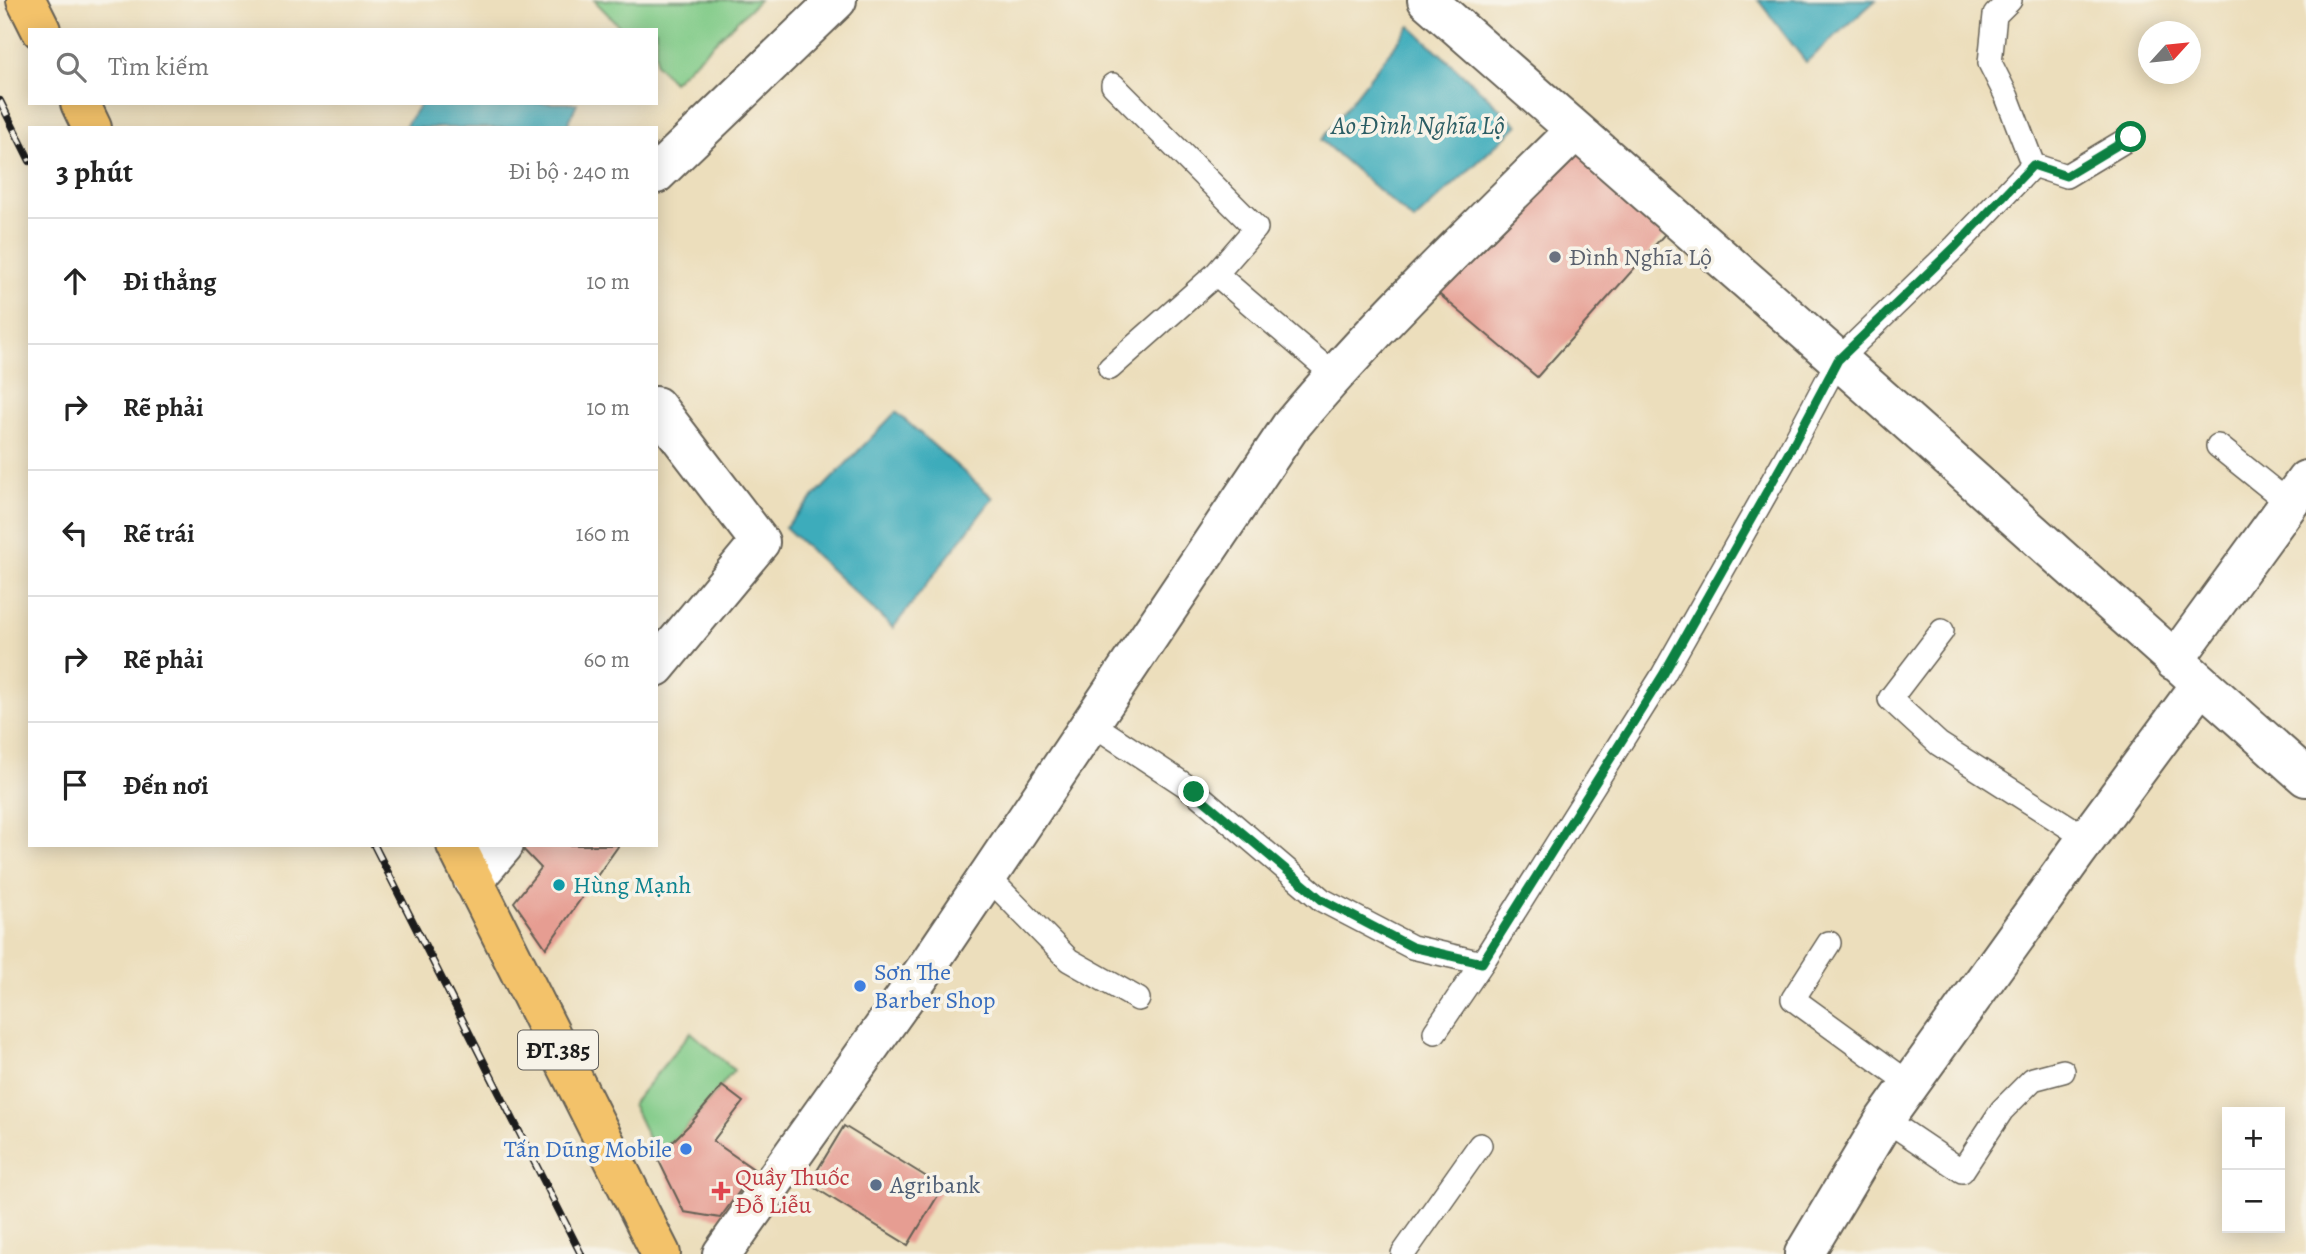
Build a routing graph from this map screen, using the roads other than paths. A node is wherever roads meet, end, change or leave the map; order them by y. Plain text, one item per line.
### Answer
1 (26, 0) edge
2 (837, 0) edge
3 (1427, 0) edge
4 (2010, 0) edge
5 (40, 28) edge
6 (1113, 85) dead end
7 (81, 105) edge
8 (91, 126) edge
9 (1575, 131) junction
10 (2131, 137) dead end
11 (2033, 165) junction
12 (658, 172) edge
13 (1216, 274) junction
14 (1838, 360) junction
15 (1110, 368) dead end
16 (1334, 375) junction
17 (658, 409) edge
18 (2218, 446) dead end
19 (2297, 492) edge
20 (1941, 631) dead end
21 (658, 665) edge
22 (2188, 672) junction
23 (1091, 723) junction
24 (2306, 777) edge
25 (2086, 838) junction
26 (457, 847) edge
27 (502, 847) edge
28 (988, 877) junction
29 (473, 881) junction
30 (1829, 943) dead end
31 (1482, 963) junction
32 (1138, 999) dead end
33 (1435, 1032) dead end
34 (2063, 1070) dead end
35 (1910, 1084) junction
36 (1885, 1119) junction
37 (1480, 1145) dead end
38 (661, 1254) edge
39 (723, 1254) edge
40 (1403, 1254) edge
41 (1804, 1254) edge

1 - 5 main road
2 - 12 street
3 - 9 street
4 - 11 lane
6 - 13 lane
7 - 8 main road
9 - 14 street
9 - 16 street
10 - 11 lane
11 - 14 lane
13 - 15 lane
13 - 16 lane
14 - 22 street
14 - 31 lane
16 - 23 street
17 - 21 street
18 - 19 lane
19 - 22 street
20 - 25 lane
22 - 24 street
22 - 25 street
23 - 28 street
23 - 31 lane
25 - 35 street
26 - 29 main road, ĐT.385
27 - 29 street
28 - 32 lane
28 - 39 street
29 - 38 main road, ĐT.385
30 - 35 lane
31 - 33 lane
34 - 36 lane
35 - 36 street
36 - 41 street
37 - 40 lane

